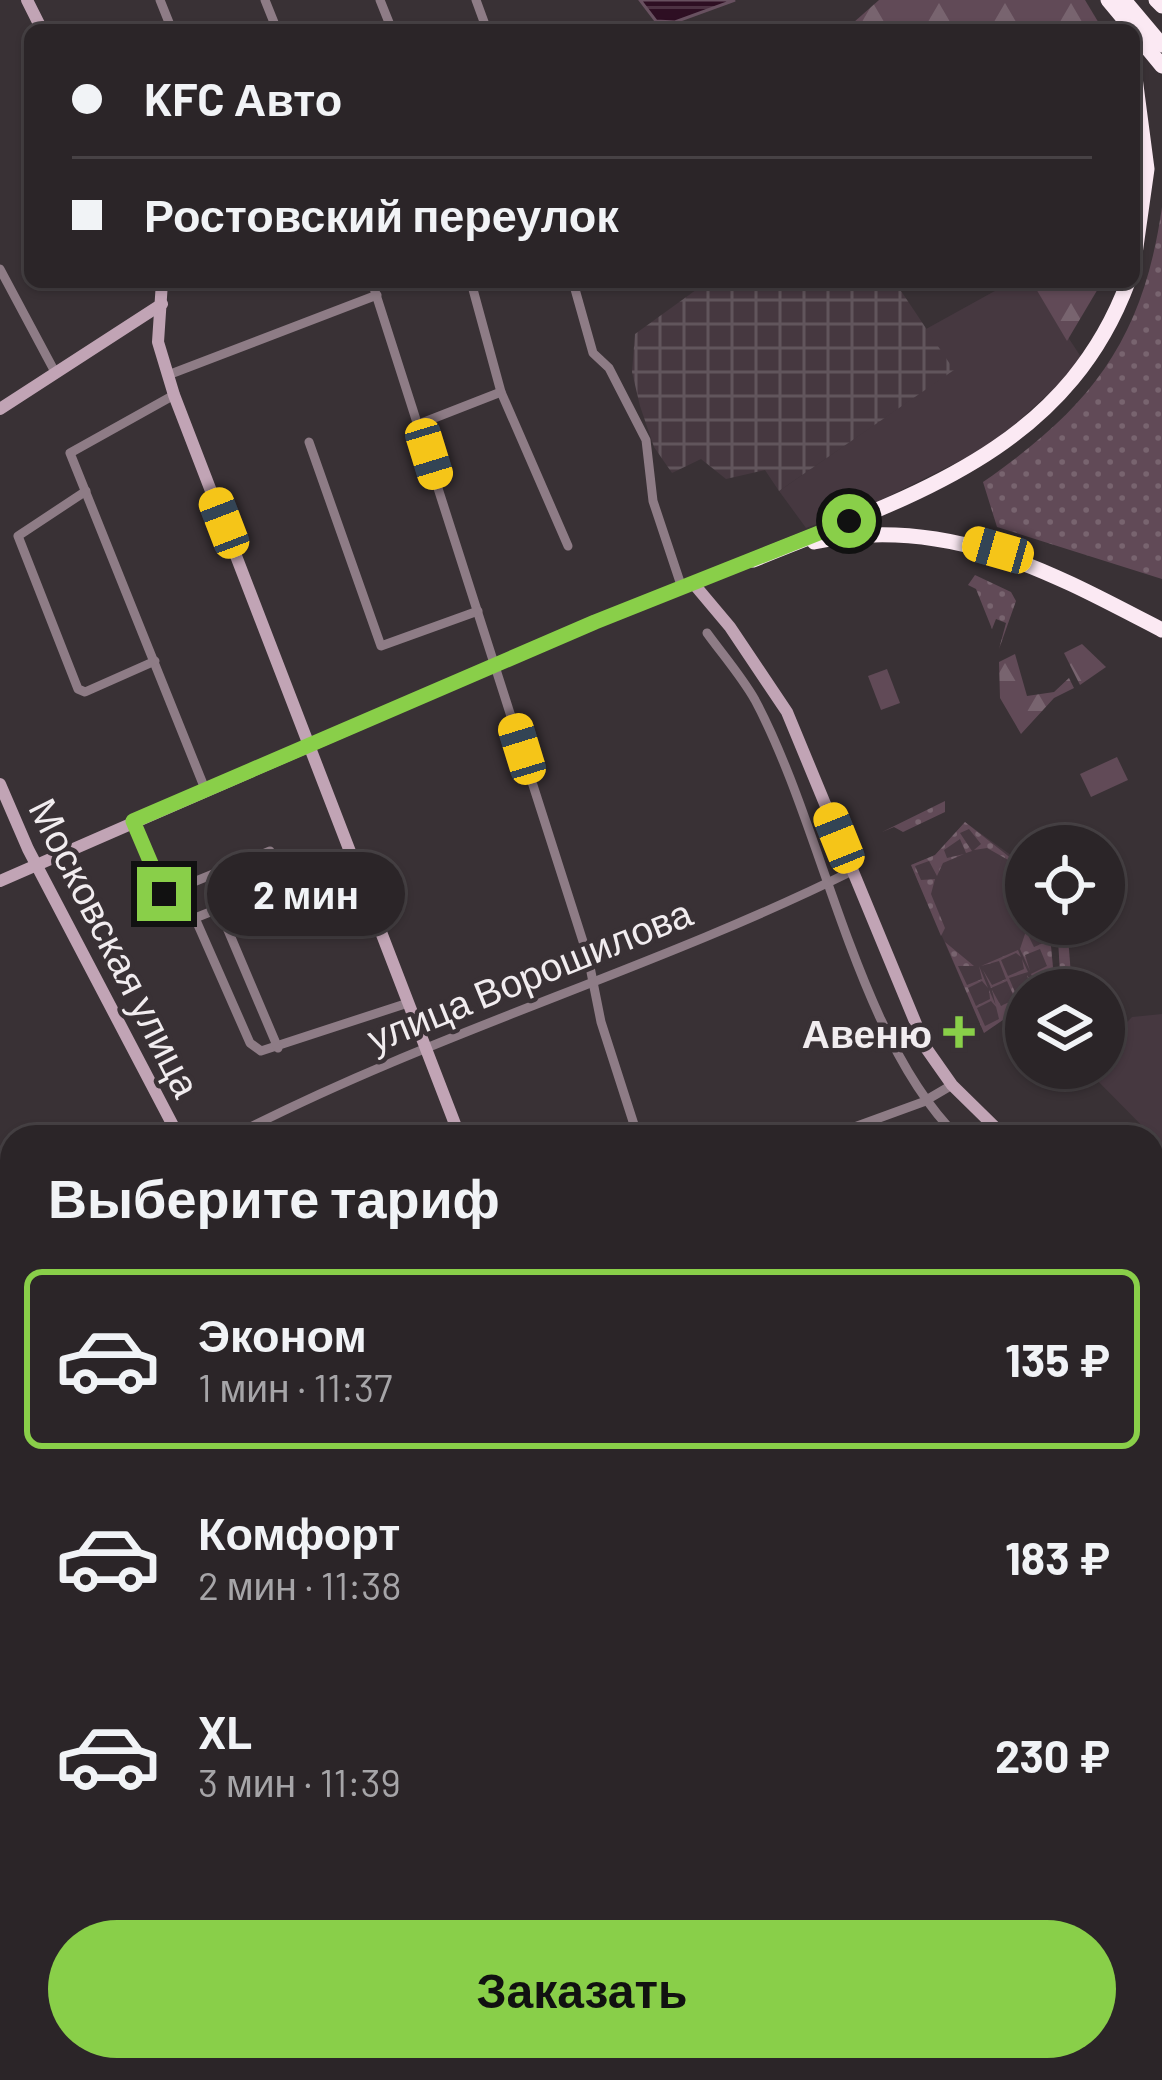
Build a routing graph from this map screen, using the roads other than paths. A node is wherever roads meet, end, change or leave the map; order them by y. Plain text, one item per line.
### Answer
1 (1105, 0) edge
2 (1124, 0) edge
3 (1127, 24) edge
4 (1140, 39) edge
5 (1162, 45) edge
6 (1162, 65) edge
7 (1140, 116) edge
8 (1140, 219) edge
9 (0, 269) edge
10 (162, 288) edge
11 (374, 288) edge
12 (473, 288) edge
13 (575, 288) edge
14 (1126, 288) edge
15 (376, 295) junction
16 (162, 303) junction
17 (111, 338) junction
18 (160, 353) junction
19 (55, 372) junction
20 (168, 375) junction
21 (501, 392) junction
22 (174, 394) junction
23 (0, 409) edge
24 (419, 424) junction
25 (309, 442) dead end
26 (86, 491) junction
27 (568, 546) dead end
28 (753, 560) junction
29 (688, 585) junction
30 (478, 611) junction
31 (1162, 630) edge
32 (707, 634) dead end
33 (155, 661) junction
34 (496, 667) junction
35 (309, 744) junction
36 (0, 784) edge
37 (205, 789) junction
38 (133, 821) junction
39 (270, 851) dead end
40 (37, 865) junction
41 (852, 872) junction
42 (0, 881) edge
43 (829, 883) junction
44 (281, 884) dead end
45 (164, 894) junction
46 (219, 909) junction
47 (195, 918) junction
48 (593, 983) junction
49 (408, 1003) junction
50 (278, 1048) junction
51 (426, 1051) junction
52 (952, 1085) junction
53 (923, 1102) junction
54 (172, 1125) edge
55 (254, 1125) edge
56 (455, 1125) edge
57 (634, 1125) edge
58 (860, 1125) edge
59 (946, 1125) edge
60 (993, 1125) edge

1 - 3 highway
2 - 5 highway
4 - 6 highway
7 - 8 highway
9 - 19 street
10 - 16 street
11 - 15 street
12 - 21 street
13 - 29 street
14 - 28 highway
15 - 20 street
15 - 24 street
16 - 17 street
16 - 18 street
17 - 18 street
17 - 19 street
18 - 20 street
19 - 23 street
20 - 22 street
21 - 24 street
21 - 27 street
22 - 26 street
22 - 35 street
24 - 30 street
25 - 30 street
26 - 33 street
26 - 33 street
28 - 29 street
28 - 31 highway
29 - 34 street
29 - 41 street
30 - 34 street
32 - 43 street
33 - 37 street
34 - 35 street
34 - 48 street
35 - 37 street
35 - 49 street
36 - 40 street, Московская улица
37 - 38 street
38 - 40 street
38 - 45 street
39 - 45 street
40 - 42 street
40 - 54 street, Московская улица
41 - 43 street, улица Ворошилова
41 - 52 street
43 - 48 street, улица Ворошилова
43 - 53 street
44 - 46 street
45 - 47 street
46 - 47 street
46 - 50 street
47 - 50 street
48 - 51 street, улица Ворошилова
48 - 57 street
49 - 50 street
49 - 51 street
51 - 55 street, улица Ворошилова
51 - 56 street
52 - 53 street
52 - 60 street
53 - 58 street
53 - 59 street

